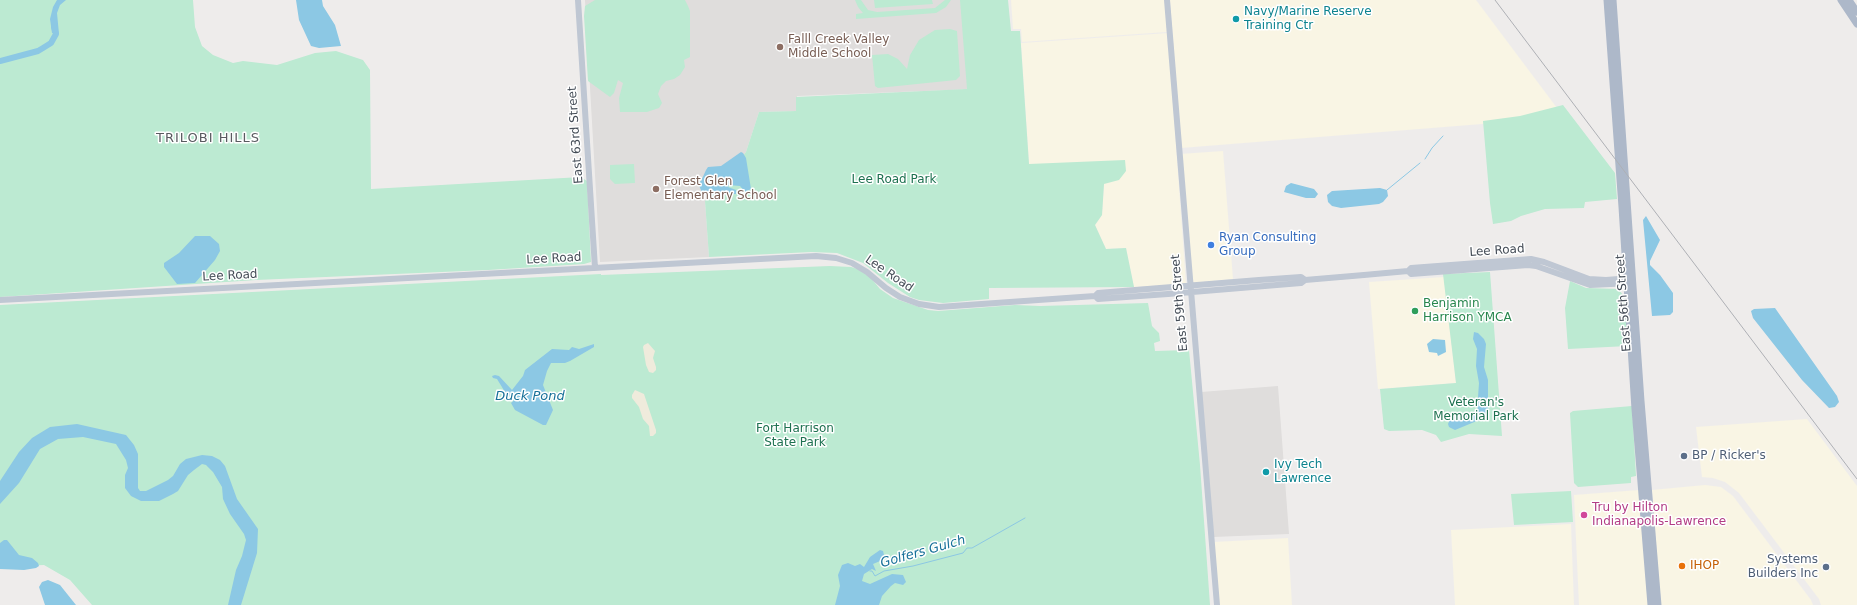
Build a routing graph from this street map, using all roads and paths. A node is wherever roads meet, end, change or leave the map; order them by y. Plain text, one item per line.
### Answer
1 (578, 0) edge
2 (1167, 0) edge
3 (1606, 0) edge
4 (1613, 0) edge
5 (1841, 0) edge
6 (1848, 0) edge
7 (1857, 12) edge
8 (1857, 24) edge
9 (595, 268) junction
10 (1630, 281) junction
11 (1190, 289) junction
12 (0, 300) edge
13 (1634, 399) junction
14 (1644, 440) junction
15 (1648, 563) junction
16 (1657, 590) junction
17 (1217, 605) edge
18 (1652, 605) edge
19 (1658, 605) edge

1 - 9 street, East 63rd Street
2 - 11 street, East 59th Street
3 - 10 main road, East 56th Street
4 - 10 main road, East 56th Street
5 - 8 main road
6 - 7 main road
9 - 11 street, Lee Road
9 - 12 street, Lee Road
10 - 11 street, Lee Road
10 - 13 main road, East 56th Street
10 - 14 main road, East 56th Street
11 - 17 street, East 59th Street
13 - 14 main road
13 - 15 main road, East 56th Street
14 - 16 main road, East 56th Street
15 - 16 main road
15 - 18 main road, East 56th Street
16 - 19 main road, East 56th Street

